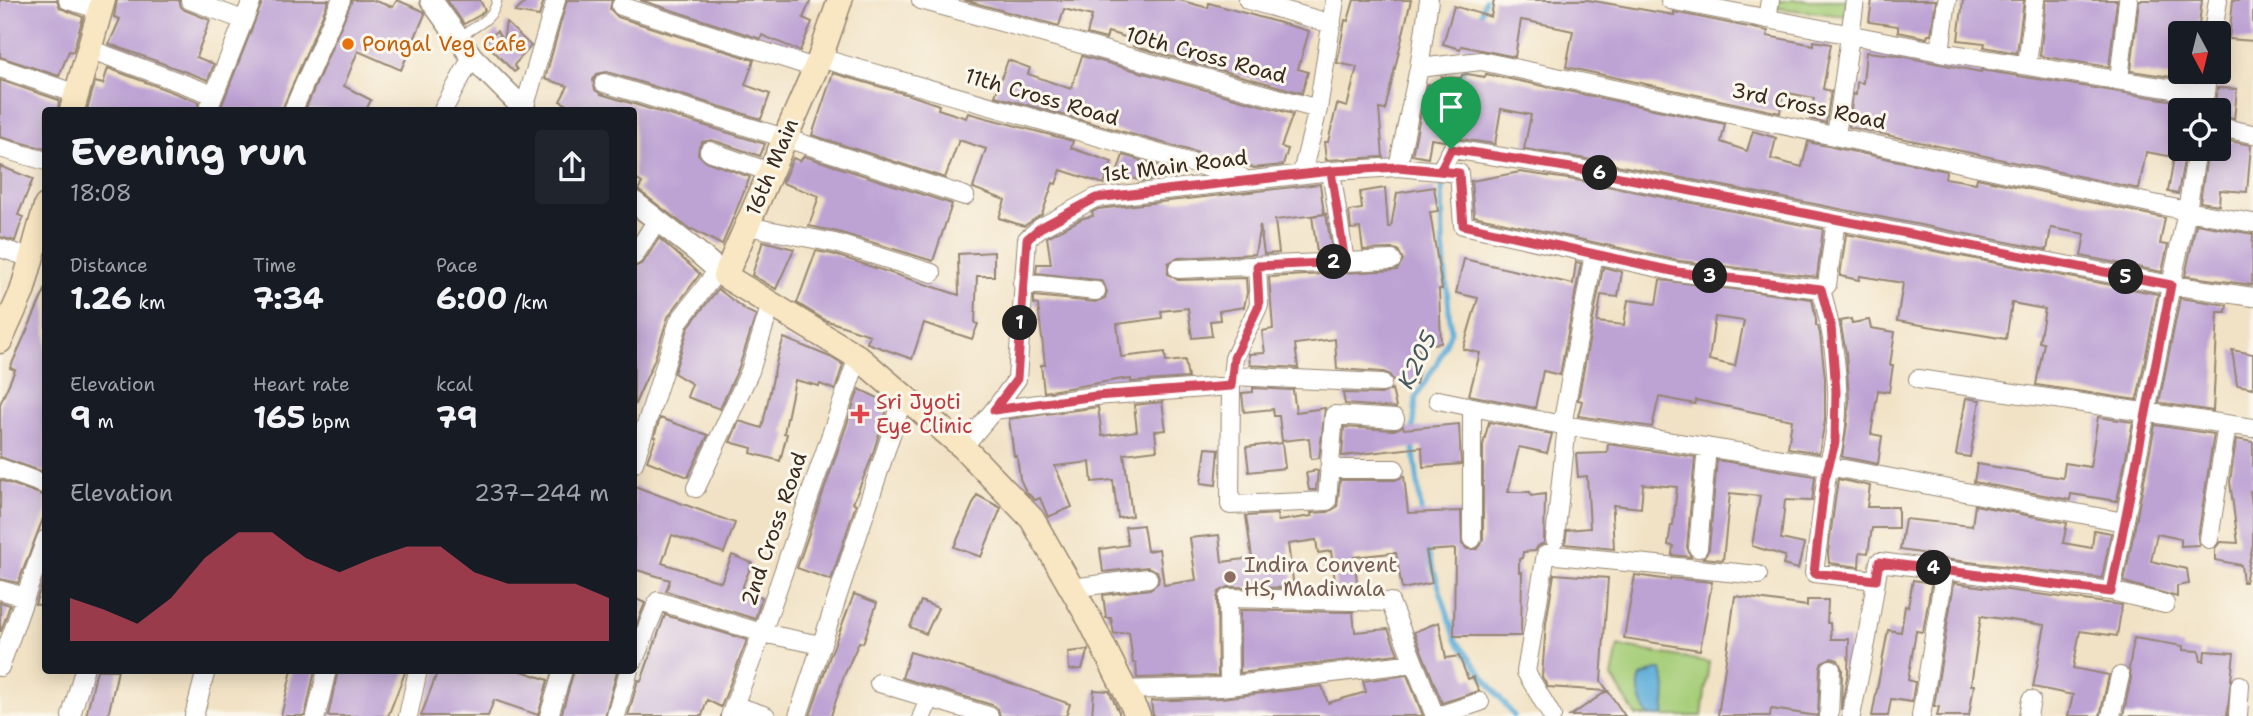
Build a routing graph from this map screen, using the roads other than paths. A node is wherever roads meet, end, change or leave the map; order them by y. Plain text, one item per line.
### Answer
1 (68, 0) edge
2 (190, 0) edge
3 (252, 0) edge
4 (341, 0) edge
5 (432, 0) edge
6 (497, 0) edge
7 (556, 0) edge
8 (840, 0) edge
9 (920, 0) edge
10 (1248, 0) edge
11 (1335, 0) edge
12 (1429, 0) edge
13 (1670, 0) edge
14 (1770, 0) edge
15 (1855, 0) edge
16 (1947, 0) edge
17 (2035, 0) edge
18 (2129, 0) edge
19 (2218, 0) edge
20 (102, 5) edge
21 (621, 6) dead end
22 (1768, 19) junction
23 (243, 20) junction
24 (2215, 21) edge
25 (1332, 24) junction
26 (1852, 36) junction
27 (457, 38) junction
28 (89, 49) junction
29 (1941, 52) junction
30 (472, 57) junction
31 (817, 63) junction
32 (2027, 65) junction
33 (0, 68) edge
34 (1419, 68) junction
35 (2119, 80) junction
36 (604, 83) dead end
37 (2189, 98) edge
38 (74, 102) edge
39 (211, 102) edge
40 (294, 107) edge
41 (445, 107) edge
42 (521, 107) edge
43 (525, 107) edge
44 (1318, 110) junction
45 (2231, 129) edge
46 (2253, 134) edge
47 (1836, 136) junction
48 (785, 138) junction
49 (0, 148) edge
50 (709, 151) dead end
51 (42, 160) edge
52 (2195, 161) edge
53 (1398, 167) junction
54 (1331, 171) junction
55 (1440, 171) junction
56 (770, 172) junction
57 (1303, 173) junction
58 (1251, 180) junction
59 (965, 196) dead end
60 (637, 204) edge
61 (2187, 211) junction
62 (657, 220) junction
63 (1836, 220) junction
64 (42, 221) edge
65 (2253, 223) edge
66 (747, 226) junction
67 (0, 248) edge
68 (637, 251) edge
69 (1594, 254) junction
70 (31, 258) junction
71 (1392, 260) dead end
72 (1345, 262) junction
73 (1257, 266) junction
74 (1178, 268) dead end
75 (932, 272) dead end
76 (722, 273) junction
77 (1023, 283) junction
78 (2171, 285) junction
79 (1821, 289) junction
80 (1096, 291) dead end
81 (2253, 297) edge
82 (771, 304) junction
83 (0, 341) edge
84 (858, 357) junction
85 (1918, 379) dead end
86 (1232, 381) junction
87 (1382, 383) dead end
88 (904, 395) junction
89 (1438, 400) dead end
90 (1472, 407) junction
91 (994, 410) junction
92 (2146, 414) junction
93 (1395, 419) dead end
94 (1564, 425) junction
95 (2227, 425) junction
96 (2253, 428) edge
97 (963, 447) junction
98 (1707, 447) junction
99 (637, 454) edge
100 (1828, 466) junction
101 (0, 468) edge
102 (1329, 469) junction
103 (1395, 469) dead end
104 (42, 484) edge
105 (696, 488) dead end
106 (2124, 522) junction
107 (1472, 539) dead end
108 (1555, 539) dead end
109 (2209, 539) dead end
110 (1698, 548) dead end
111 (42, 550) edge
112 (1945, 569) junction
113 (1758, 575) dead end
114 (1148, 578) dead end
115 (1876, 580) junction
116 (1072, 588) junction
117 (0, 590) edge
118 (2111, 592) junction
119 (25, 597) junction
120 (2165, 604) dead end
121 (762, 632) junction
122 (821, 645) junction
123 (637, 652) edge
124 (1414, 663) junction
125 (0, 667) edge
126 (1831, 669) dead end
127 (83, 674) edge
128 (205, 674) edge
129 (326, 674) edge
130 (417, 674) edge
131 (562, 674) edge
132 (628, 674) edge
133 (2120, 676) dead end
134 (879, 683) dead end
135 (2240, 685) dead end
136 (1229, 686) junction
137 (1124, 690) junction
138 (930, 698) junction
139 (1480, 702) dead end
140 (732, 711) edge
141 (71, 716) edge
142 (194, 716) edge
143 (316, 716) edge
144 (408, 716) edge
145 (549, 716) edge
146 (616, 716) edge
147 (766, 716) edge
148 (799, 716) edge
149 (922, 716) edge
150 (989, 716) edge
151 (1138, 716) edge
152 (1437, 716) edge
153 (1552, 716) edge
154 (1829, 716) edge
155 (1851, 716) edge
156 (1922, 716) edge
157 (2111, 716) edge
158 (2238, 716) edge

1 - 20 street
2 - 23 street
3 - 23 street
4 - 40 street
5 - 27 street
6 - 27 lane
7 - 43 street
8 - 31 main road, 16th Main
9 - 44 street, 10th Cross Road
10 - 25 street
11 - 25 street
12 - 34 street
13 - 22 street
14 - 22 street
15 - 26 street
16 - 29 street
17 - 32 street
18 - 35 street
19 - 24 street
20 - 28 main road
21 - 31 street, 11th Cross Road
22 - 26 street
23 - 39 street
25 - 44 street
26 - 29 street
26 - 47 street
27 - 30 street
28 - 38 main road
28 - 39 street
29 - 32 street
30 - 41 street
30 - 42 street
31 - 48 main road, 16th Main
31 - 58 street, 11th Cross Road
32 - 35 street
33 - 38 street
34 - 47 street, 3rd Cross Road
34 - 53 street
35 - 37 street
36 - 48 street
44 - 57 street
45 - 46 street
47 - 61 street, 3rd Cross Road
48 - 56 main road, 16th Main
48 - 59 street
49 - 51 street
50 - 56 street
52 - 61 street
53 - 54 street, 1st Main Road
53 - 55 street, 1st Main Road
54 - 57 street, 1st Main Road
54 - 72 street
55 - 63 street
55 - 69 street
56 - 66 main road, 16th Main
57 - 58 street, 1st Main Road
58 - 77 street, 1st Main Road
60 - 62 street
61 - 65 street, 3rd Cross Road
61 - 78 street
62 - 68 street
62 - 76 street
63 - 78 street
63 - 79 street
64 - 70 main road
66 - 75 street
66 - 76 main road, 16th Main
67 - 70 street
69 - 79 street
69 - 94 street
70 - 83 main road
71 - 72 street
72 - 73 street
73 - 74 street
73 - 86 street
76 - 82 main road
76 - 99 street
77 - 80 street
77 - 91 street, 1st Main Road
78 - 81 street
78 - 92 street
79 - 100 street
82 - 84 main road
82 - 105 street
84 - 88 main road
84 - 121 street, 2nd Cross Road
85 - 92 street
86 - 87 street
86 - 91 street
86 - 102 street
88 - 97 main road
88 - 122 street
89 - 90 street
90 - 94 street
90 - 107 street
91 - 97 street, 1st Main Road
92 - 95 street
92 - 106 street
93 - 102 street
94 - 98 street
94 - 108 street
95 - 96 street
95 - 109 street
97 - 116 main road
98 - 100 street
98 - 110 street
100 - 106 street
100 - 115 street
101 - 104 street
102 - 103 street
106 - 118 street
111 - 119 street
112 - 115 street
112 - 118 street
112 - 156 street
113 - 153 street
114 - 116 street
115 - 155 street
116 - 137 main road
117 - 119 street
118 - 120 street
119 - 125 street
121 - 122 street
121 - 123 street
121 - 140 street, 2nd Cross Road
122 - 148 street
124 - 136 street
124 - 136 street
124 - 152 street
126 - 154 street
127 - 141 street
128 - 142 street
129 - 143 street
130 - 144 street
131 - 145 street
132 - 146 street
133 - 157 street
134 - 138 street
135 - 158 street
136 - 137 street
137 - 151 main road
138 - 149 street
138 - 150 street
139 - 152 street
140 - 147 street

